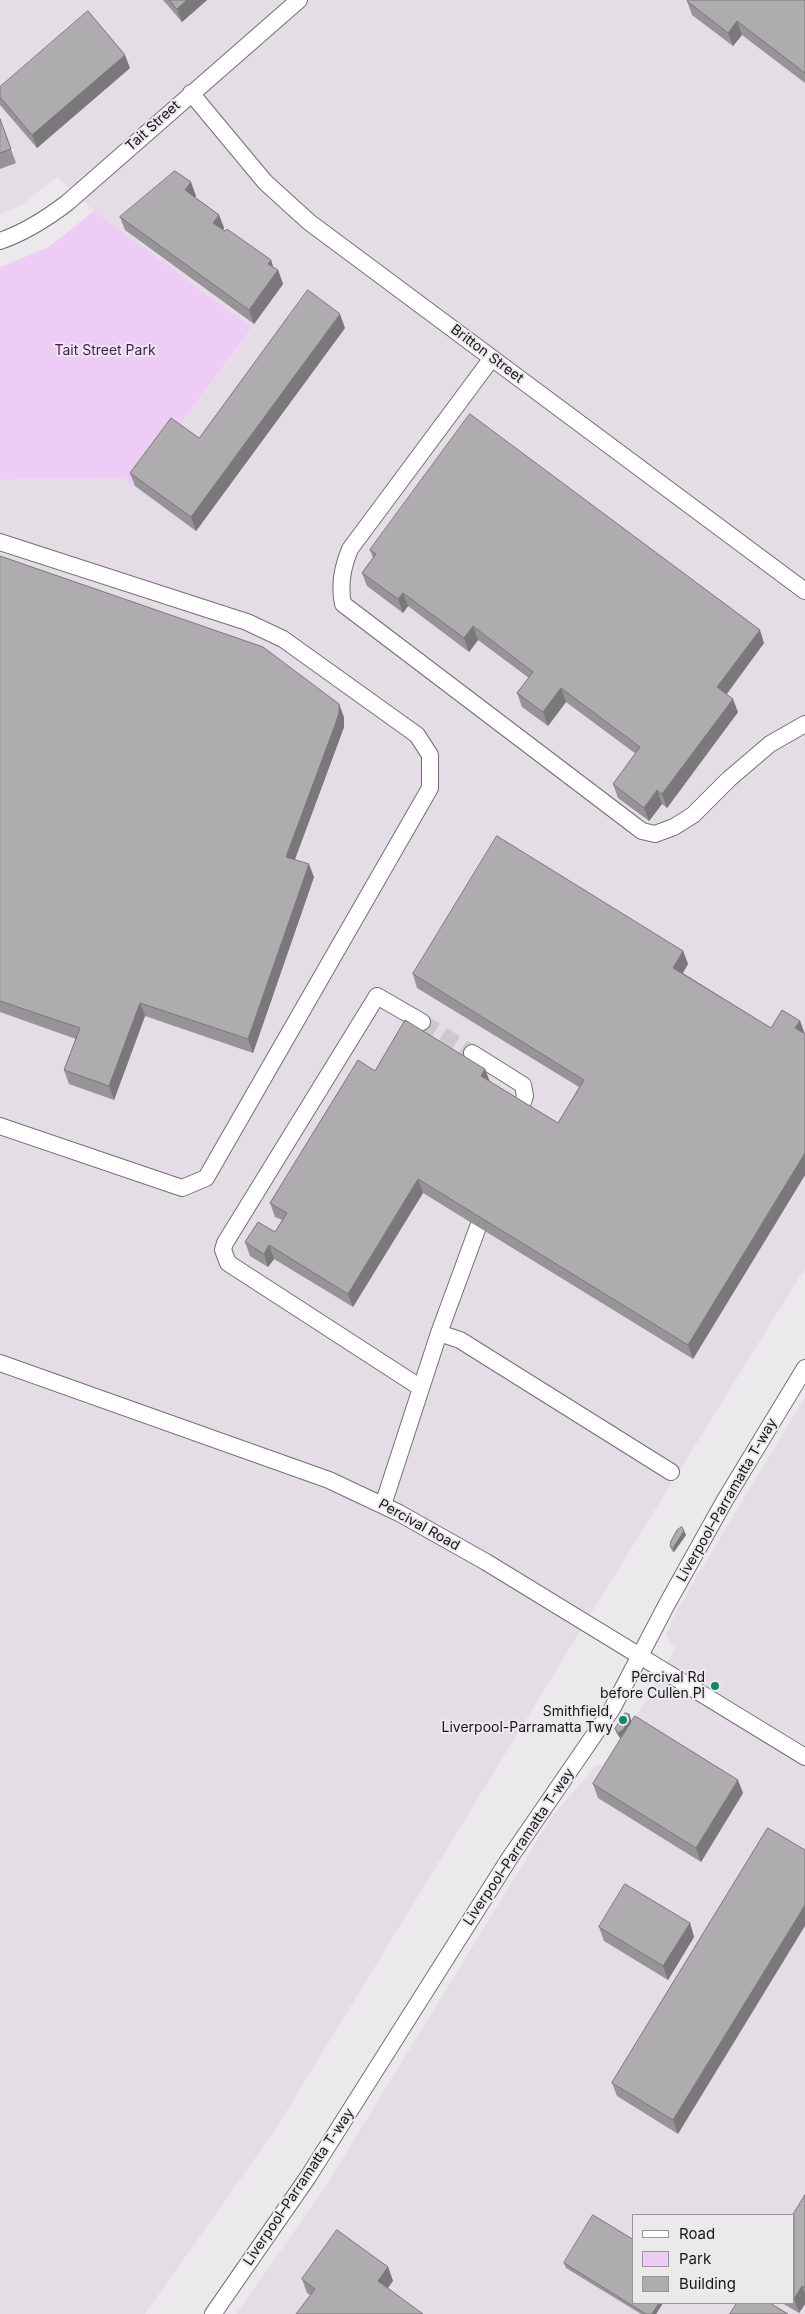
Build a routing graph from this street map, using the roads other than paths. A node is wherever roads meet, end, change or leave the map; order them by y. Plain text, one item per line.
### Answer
1 (299, 0) edge
2 (191, 93) junction
3 (0, 241) edge
4 (492, 358) junction
5 (0, 542) edge
6 (805, 591) edge
7 (805, 724) edge
8 (422, 1022) tunnel mouth
9 (472, 1052) tunnel mouth
10 (520, 1111) edge
11 (0, 1126) edge
12 (478, 1227) edge
13 (439, 1333) junction
14 (0, 1363) edge
15 (805, 1368) edge
16 (421, 1388) junction
17 (671, 1472) dead end
18 (383, 1505) junction
19 (640, 1656) junction
20 (805, 1757) edge
21 (213, 2314) edge

1 - 2 street, Tait Street
2 - 3 street, Tait Street
2 - 4 street, Britton Street
4 - 6 street, Britton Street
4 - 7 street
5 - 11 street
8 - 16 street
9 - 10 street
12 - 13 street
13 - 16 street
13 - 17 street
14 - 18 street, Percival Road
15 - 19 street, Liverpool–Parramatta T-way
16 - 18 street
18 - 19 street, Percival Road
19 - 20 street, Percival Road
19 - 21 street, Liverpool–Parramatta T-way

